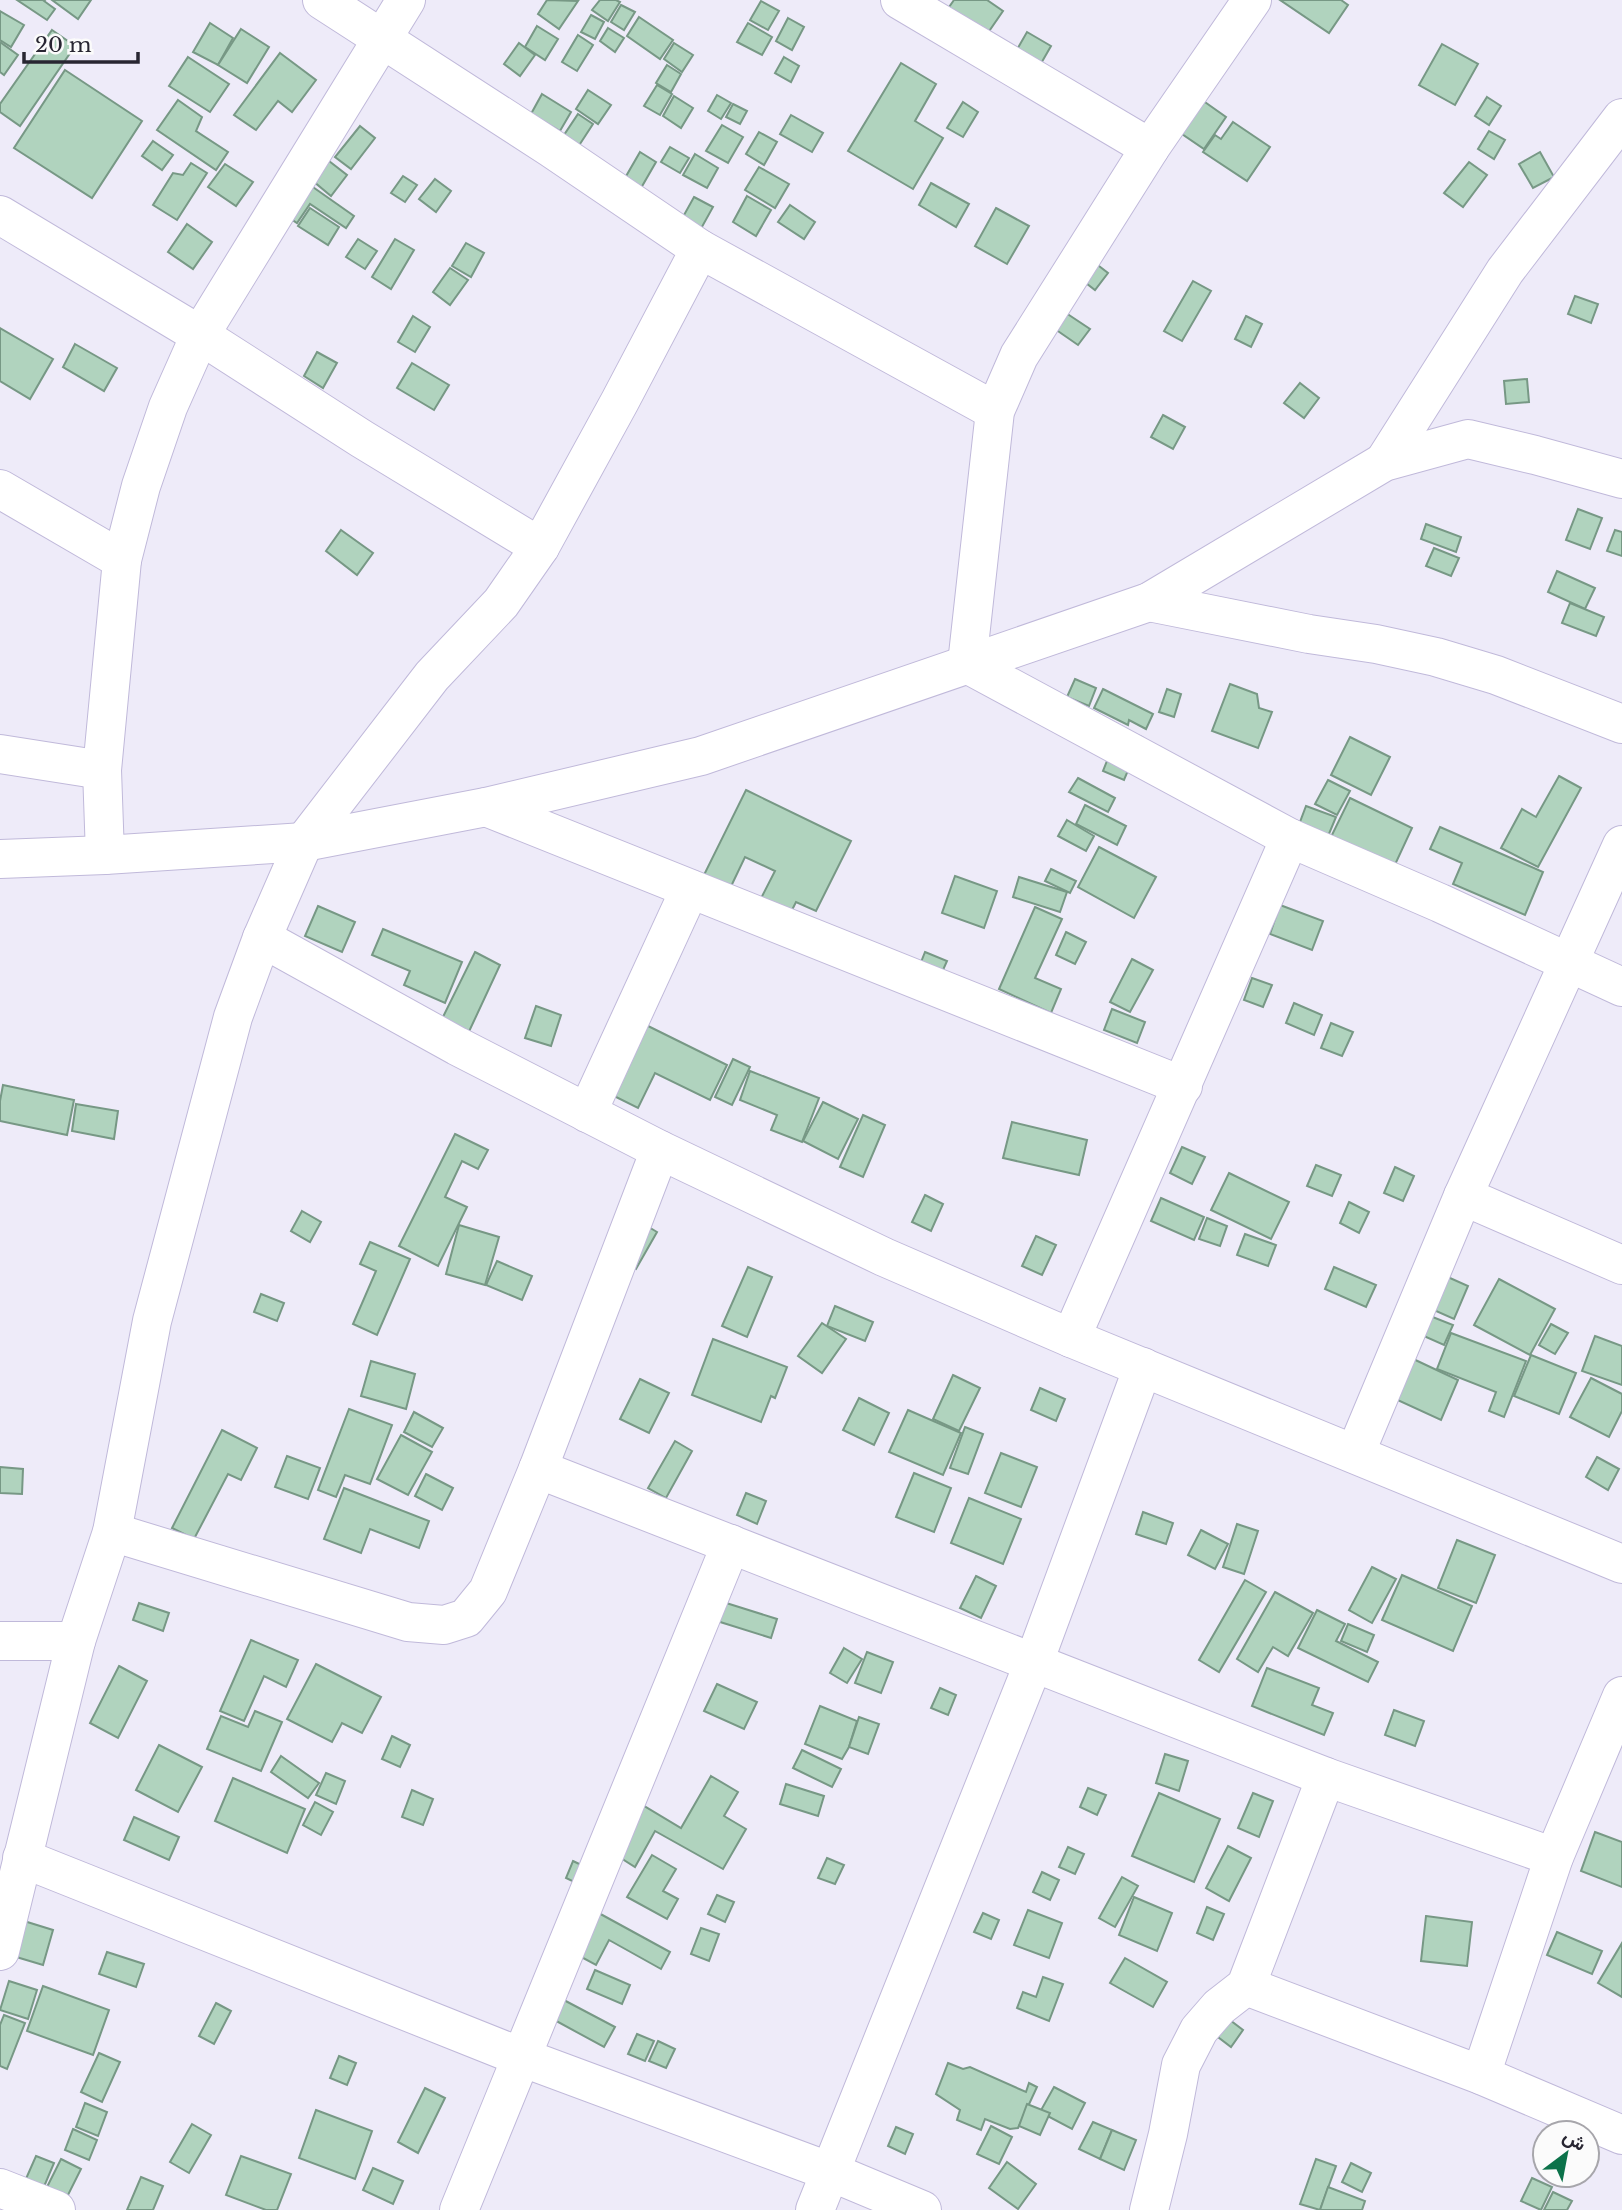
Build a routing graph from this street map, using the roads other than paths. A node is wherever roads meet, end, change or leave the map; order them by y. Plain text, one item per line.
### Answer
1 (322, 0) edge
2 (406, 0) edge
3 (900, 0) edge
4 (1252, 0) edge
5 (384, 39) junction
6 (1622, 118) edge
7 (1150, 148) junction
8 (0, 215) edge
9 (700, 249) junction
10 (200, 335) junction
11 (995, 411) junction
12 (1384, 462) junction
13 (1622, 479) edge
14 (0, 489) edge
15 (540, 547) junction
16 (122, 560) junction
17 (1149, 602) junction
18 (967, 664) junction
19 (1622, 724) edge
20 (0, 754) edge
21 (102, 770) junction
22 (486, 807) junction
23 (1290, 838) junction
24 (304, 842) junction
25 (1622, 845) edge
26 (106, 855) junction
27 (0, 859) edge
28 (691, 889) junction
29 (261, 938) junction
30 (1569, 962) junction
31 (1622, 987) edge
32 (1183, 1086) junction
33 (587, 1113) junction
34 (660, 1150) junction
35 (1463, 1196) junction
36 (1622, 1265) edge
37 (1071, 1338) junction
38 (1143, 1367) junction
39 (1355, 1454) junction
40 (538, 1469) junction
41 (112, 1532) junction
42 (731, 1544) junction
43 (1622, 1564) edge
44 (0, 1641) edge
45 (76, 1642) junction
46 (1034, 1662) junction
47 (1622, 1696) edge
48 (1326, 1777) junction
49 (1553, 1857) junction
50 (22, 1858) junction
51 (1, 1942) edge
52 (1246, 1986) junction
53 (521, 2057) junction
54 (1481, 2075) junction
55 (1622, 2134) edge
56 (831, 2172) junction
57 (0, 2188) edge
58 (56, 2210) edge
59 (459, 2210) edge
60 (815, 2210) edge
61 (922, 2210) edge
62 (1149, 2210) edge

1 - 5 street
2 - 5 street
3 - 7 street
4 - 7 street
5 - 9 street
5 - 10 street
6 - 12 street
7 - 11 street
8 - 10 street
9 - 11 street
9 - 15 street
10 - 15 street
10 - 16 street
11 - 18 street
12 - 13 street
12 - 17 street
14 - 16 street
15 - 24 street
16 - 21 street
17 - 18 street
17 - 19 street
18 - 22 street
18 - 23 street
20 - 21 street
21 - 26 street
22 - 24 street
22 - 28 street
23 - 30 street
23 - 32 street
24 - 26 street
24 - 29 street
25 - 30 street
26 - 27 street
28 - 32 street
28 - 33 street
29 - 33 street
29 - 41 street
30 - 31 street
30 - 35 street
32 - 37 street
33 - 34 street
34 - 37 street
34 - 40 street
35 - 36 street
35 - 39 street
37 - 38 street
38 - 39 street
38 - 46 street
39 - 43 street
40 - 41 street
40 - 42 street
41 - 45 street
42 - 46 street
42 - 53 street
44 - 45 street
45 - 50 street
46 - 48 street
46 - 56 street
47 - 49 street
48 - 49 street
48 - 52 street
49 - 54 street
50 - 51 street
50 - 53 street
52 - 54 street
52 - 62 street
53 - 56 street
53 - 59 street
54 - 55 street
56 - 60 street
56 - 61 street
57 - 58 street

